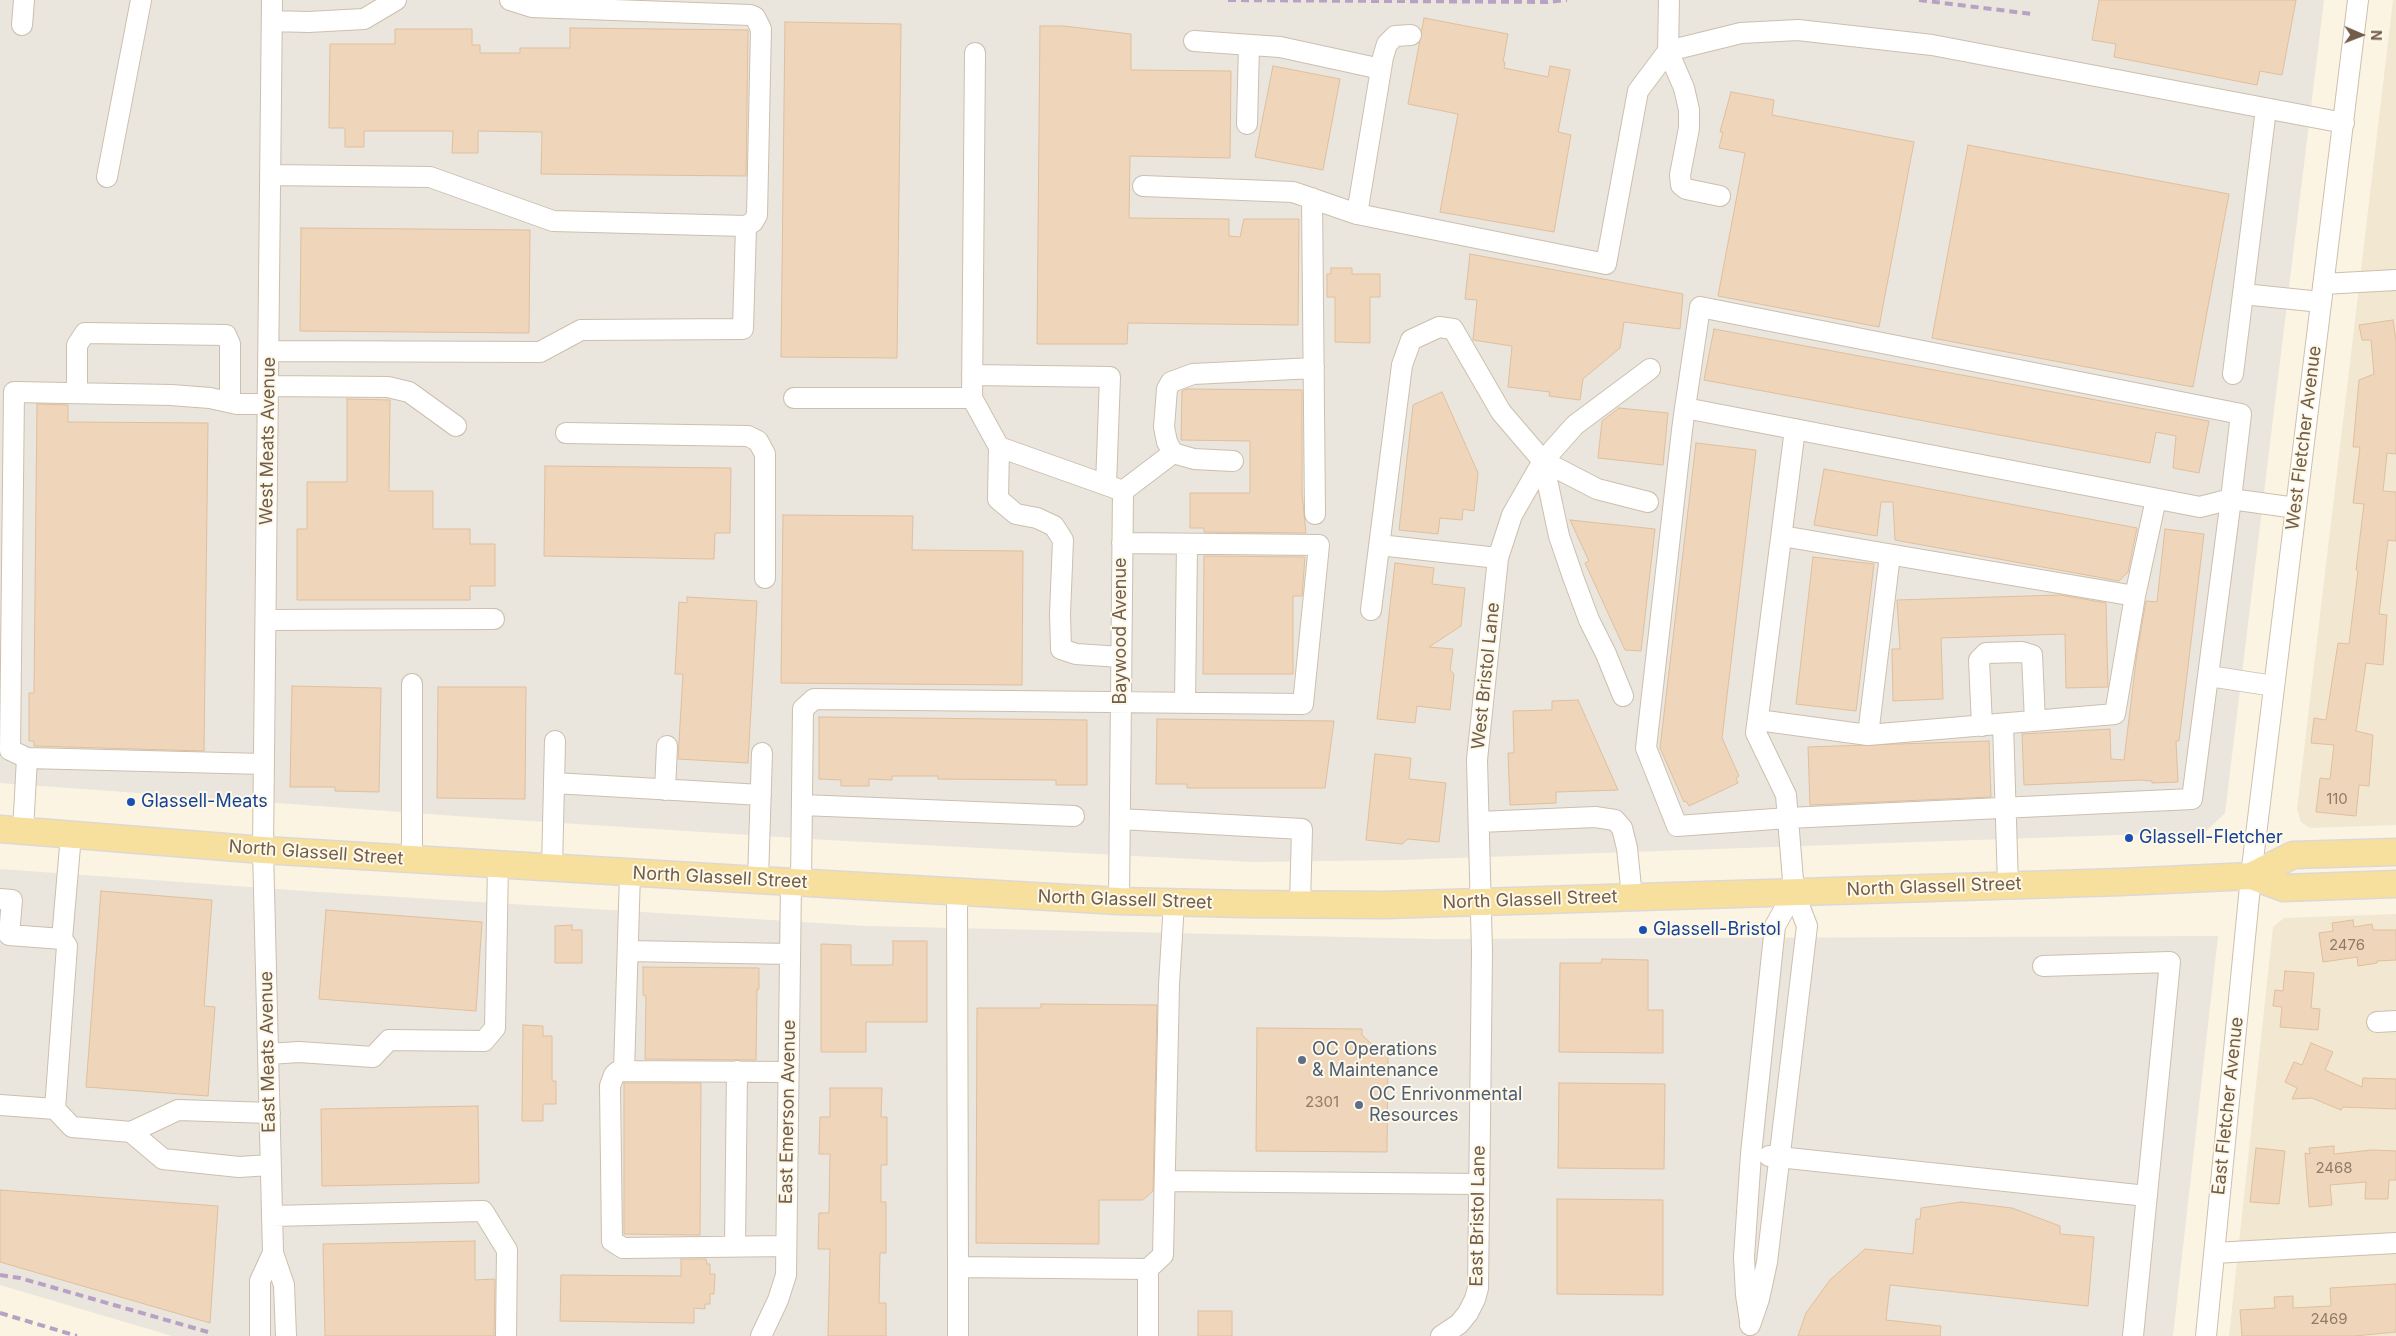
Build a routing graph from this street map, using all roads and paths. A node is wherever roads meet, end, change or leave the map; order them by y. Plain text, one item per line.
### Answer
1 (24, 0) edge
2 (141, 0) edge
3 (272, 0) edge
4 (396, 0) edge
5 (510, 0) edge
6 (1669, 0) edge
7 (2358, 0) edge
8 (22, 25) dead end
9 (272, 26) junction
10 (1411, 35) dead end
11 (1194, 40) dead end
12 (1249, 45) junction
13 (1668, 51) junction
14 (974, 53) dead end
15 (1381, 69) junction
16 (2266, 109) junction
17 (2344, 122) junction
18 (1247, 124) dead end
19 (270, 174) junction
20 (107, 177) dead end
21 (1143, 186) dead end
22 (1720, 196) dead end
23 (1312, 198) junction
24 (1357, 214) junction
25 (746, 226) junction
26 (2396, 280) edge
27 (2322, 293) junction
28 (2243, 294) junction
29 (269, 351) junction
30 (1314, 368) junction
31 (1650, 369) dead end
32 (2233, 374) dead end
33 (972, 375) junction
34 (77, 393) junction
35 (268, 395) junction
36 (794, 398) dead end
37 (972, 398) junction
38 (230, 402) junction
39 (1685, 408) junction
40 (456, 426) dead end
41 (1795, 429) junction
42 (566, 433) dead end
43 (999, 447) junction
44 (1173, 452) junction
45 (1233, 461) dead end
46 (1543, 461) junction
47 (1114, 488) junction
48 (2156, 498) junction
49 (2231, 499) junction
50 (1648, 502) dead end
51 (2296, 508) junction
52 (1315, 514) dead end
53 (1782, 536) junction
54 (1122, 543) junction
55 (1187, 544) junction
56 (1380, 545) junction
57 (1890, 554) junction
58 (1498, 558) junction
59 (765, 578) dead end
60 (2135, 596) junction
61 (1371, 610) dead end
62 (494, 619) dead end
63 (266, 620) junction
64 (1121, 657) junction
65 (2209, 676) junction
66 (412, 684) dead end
67 (2274, 686) junction
68 (1623, 696) dead end
69 (1121, 702) junction
70 (1185, 703) junction
71 (1758, 720) junction
72 (2035, 721) junction
73 (2004, 724) junction
74 (1982, 726) junction
75 (1868, 735) junction
76 (555, 742) dead end
77 (667, 746) dead end
78 (762, 753) dead end
79 (27, 758) junction
80 (264, 764) junction
81 (554, 783) junction
82 (665, 790) junction
83 (761, 796) junction
84 (802, 805) junction
85 (2006, 808) junction
86 (1074, 816) dead end
87 (1788, 818) junction
88 (1120, 819) junction
89 (1479, 822) junction
90 (11, 830) edge
91 (71, 835) junction
92 (263, 850) junction
93 (2396, 852) edge
94 (412, 860) junction
95 (498, 865) junction
96 (552, 868) junction
97 (630, 873) junction
98 (2251, 876) junction
99 (758, 880) junction
100 (796, 883) junction
101 (2396, 884) edge
102 (2008, 885) junction
103 (957, 892) junction
104 (1794, 892) junction
105 (1632, 897) junction
106 (0, 899) edge
107 (1119, 901) junction
108 (1174, 902) junction
109 (1482, 902) junction
110 (1300, 904) junction
111 (62, 939) junction
112 (628, 951) junction
113 (790, 954) junction
114 (2043, 966) dead end
115 (268, 1054) junction
116 (624, 1071) junction
117 (737, 1071) junction
118 (788, 1072) junction
119 (0, 1105) edge
120 (55, 1109) junction
121 (270, 1113) junction
122 (131, 1132) junction
123 (1751, 1154) junction
124 (1780, 1157) junction
125 (270, 1165) junction
126 (1165, 1182) junction
127 (1479, 1184) junction
128 (2147, 1196) junction
129 (272, 1216) junction
130 (2396, 1243) edge
131 (735, 1246) junction
132 (786, 1246) junction
133 (273, 1253) junction
134 (2214, 1253) junction
135 (958, 1267) junction
136 (1148, 1269) junction
137 (1750, 1330) edge
138 (1448, 1335) edge
139 (260, 1336) edge
140 (286, 1336) edge
141 (506, 1336) edge
142 (761, 1336) edge
143 (958, 1336) edge
144 (1148, 1336) edge
145 (2133, 1336) edge
146 (2206, 1336) edge

1 - 8 street
2 - 20 street
3 - 9 street, West Meats Avenue
4 - 9 street
5 - 25 street
6 - 13 street
7 - 17 street, West Fletcher Avenue
9 - 19 street, West Meats Avenue
10 - 15 street
11 - 12 street
12 - 15 street
12 - 18 street
13 - 16 street
13 - 22 street
13 - 24 street
14 - 33 street
15 - 24 street
16 - 17 street
16 - 28 street
17 - 27 street, West Fletcher Avenue
19 - 25 street
19 - 29 street, West Meats Avenue
21 - 23 street
23 - 24 street
23 - 30 street
25 - 29 street
26 - 27 street
27 - 28 street
27 - 51 street, West Fletcher Avenue
28 - 32 street
29 - 35 street, West Meats Avenue
30 - 44 street
30 - 52 street
31 - 46 street, West Bristol Lane
33 - 37 street
33 - 47 street, Baywood Avenue
34 - 38 street
34 - 38 street
34 - 79 street
35 - 38 street
35 - 40 street
35 - 63 street, West Meats Avenue
36 - 37 street
37 - 43 street
39 - 41 street
39 - 49 street
39 - 87 street
41 - 48 street
41 - 53 street
42 - 59 street
43 - 47 street
43 - 64 street
44 - 45 street
44 - 47 street
46 - 50 street
46 - 56 street
46 - 58 street, West Bristol Lane
46 - 68 street
47 - 54 street, Baywood Avenue
48 - 49 street
48 - 60 street
49 - 51 street
49 - 65 street
51 - 67 street, West Fletcher Avenue
53 - 57 street
53 - 71 street
54 - 55 street
54 - 64 street, Baywood Avenue
55 - 70 street
55 - 70 street, East Emerson Avenue
56 - 58 street
56 - 61 street
57 - 60 street
57 - 75 street
58 - 89 street, West Bristol Lane
60 - 72 street
62 - 63 street
63 - 80 street, West Meats Avenue
64 - 69 street, Baywood Avenue
65 - 67 street
65 - 85 street
66 - 94 street
67 - 98 street, West Fletcher Avenue
69 - 70 street, East Emerson Avenue
69 - 84 street, East Emerson Avenue
69 - 88 street, Baywood Avenue
71 - 75 street
71 - 87 street
72 - 73 street
72 - 74 street
73 - 74 street
73 - 85 street
74 - 75 street
76 - 81 street
77 - 82 street
78 - 83 street
79 - 80 street
79 - 90 street
80 - 92 street, West Meats Avenue
81 - 82 street
81 - 96 street
82 - 83 street
83 - 99 street
84 - 86 street
84 - 100 street, East Emerson Avenue
85 - 87 street
85 - 102 street
87 - 104 street
88 - 107 street, Baywood Avenue
88 - 110 street
89 - 105 street
89 - 109 street, West Bristol Lane
90 - 91 main road, North Glassell Street
91 - 92 main road, North Glassell Street
91 - 111 street
92 - 94 main road, North Glassell Street
92 - 115 street, East Meats Avenue
93 - 98 main road, North Glassell Street
94 - 95 main road, North Glassell Street
95 - 96 main road, North Glassell Street
95 - 115 street
96 - 97 main road, North Glassell Street
97 - 99 main road, North Glassell Street
97 - 112 street
98 - 101 main road, North Glassell Street
98 - 102 main road, North Glassell Street
98 - 134 street, East Fletcher Avenue
99 - 100 main road, North Glassell Street
100 - 103 main road, North Glassell Street
100 - 113 street, East Emerson Avenue
102 - 104 main road, North Glassell Street
103 - 107 main road, North Glassell Street
103 - 135 street
104 - 105 main road, North Glassell Street
104 - 123 street
104 - 124 street
105 - 109 main road, North Glassell Street
106 - 111 street
107 - 108 main road, North Glassell Street
108 - 110 main road, North Glassell Street
108 - 126 street
109 - 110 main road, North Glassell Street
109 - 127 street, East Bristol Lane
111 - 120 street
112 - 113 street
112 - 116 street
113 - 118 street, East Emerson Avenue
114 - 128 street
115 - 121 street, East Meats Avenue
116 - 117 street
116 - 131 street
117 - 118 street
117 - 131 street
118 - 132 street, East Emerson Avenue
119 - 120 street
120 - 122 street
121 - 122 street
121 - 125 street, East Meats Avenue
122 - 125 street
123 - 124 street
123 - 137 street
124 - 128 street
124 - 137 street
125 - 129 street, East Meats Avenue
126 - 127 street
126 - 136 street
127 - 138 street, East Bristol Lane
128 - 145 street
129 - 133 street, East Meats Avenue
129 - 141 street
130 - 134 street
131 - 132 street
132 - 142 street, East Emerson Avenue
133 - 139 street, East Meats Avenue
133 - 140 street, East Meats Avenue
134 - 146 street, East Fletcher Avenue
135 - 136 street
135 - 143 street
136 - 144 street

